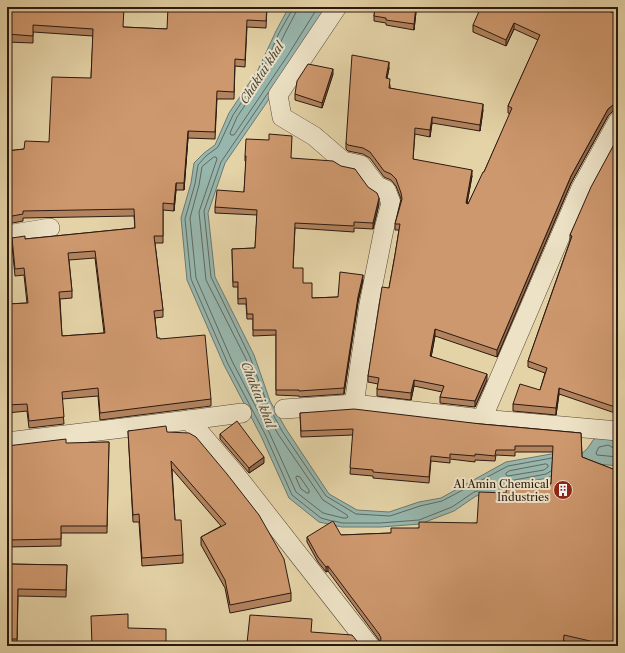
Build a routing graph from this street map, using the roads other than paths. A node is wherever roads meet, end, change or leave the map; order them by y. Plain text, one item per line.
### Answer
1 (337, 7) edge
2 (614, 7) edge
3 (618, 9) edge
4 (618, 121) edge
5 (50, 228) dead end
6 (7, 235) edge
7 (354, 404) junction
8 (284, 409) dead end
9 (242, 413) dead end
10 (482, 419) junction
11 (189, 420) junction
12 (618, 431) edge
13 (7, 442) edge
14 (370, 646) edge

1 - 7 street
2 - 3 street
4 - 10 street
5 - 6 street
7 - 8 street
7 - 10 street
9 - 11 street
10 - 12 street
11 - 13 street
11 - 14 street

